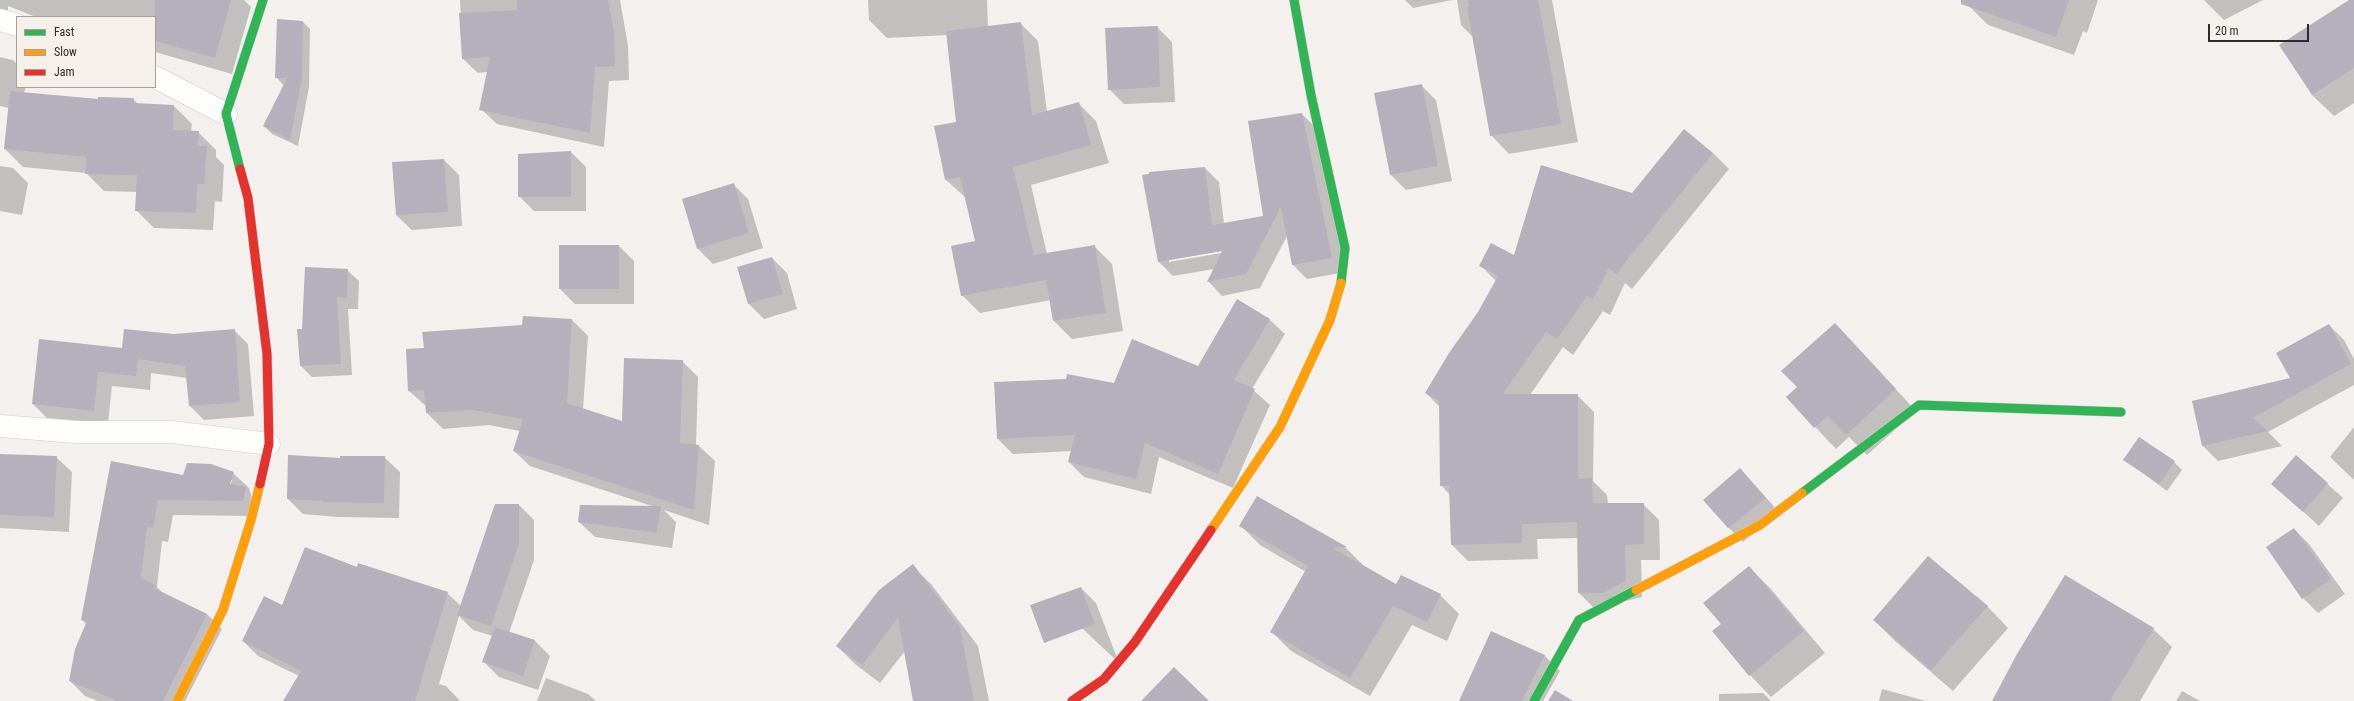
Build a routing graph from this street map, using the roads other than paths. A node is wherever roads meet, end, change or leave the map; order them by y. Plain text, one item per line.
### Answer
1 (263, 0) edge
2 (1294, 0) edge
3 (0, 20) edge
4 (16, 25) edge
5 (156, 78) edge
6 (226, 114) junction
7 (2121, 412) dead end
8 (0, 426) edge
9 (269, 444) junction
10 (177, 701) edge
11 (1072, 701) edge
12 (1534, 701) edge

1 - 6 street
2 - 11 street
3 - 4 street
5 - 6 street
6 - 9 street
7 - 12 street
8 - 9 street
9 - 10 street

